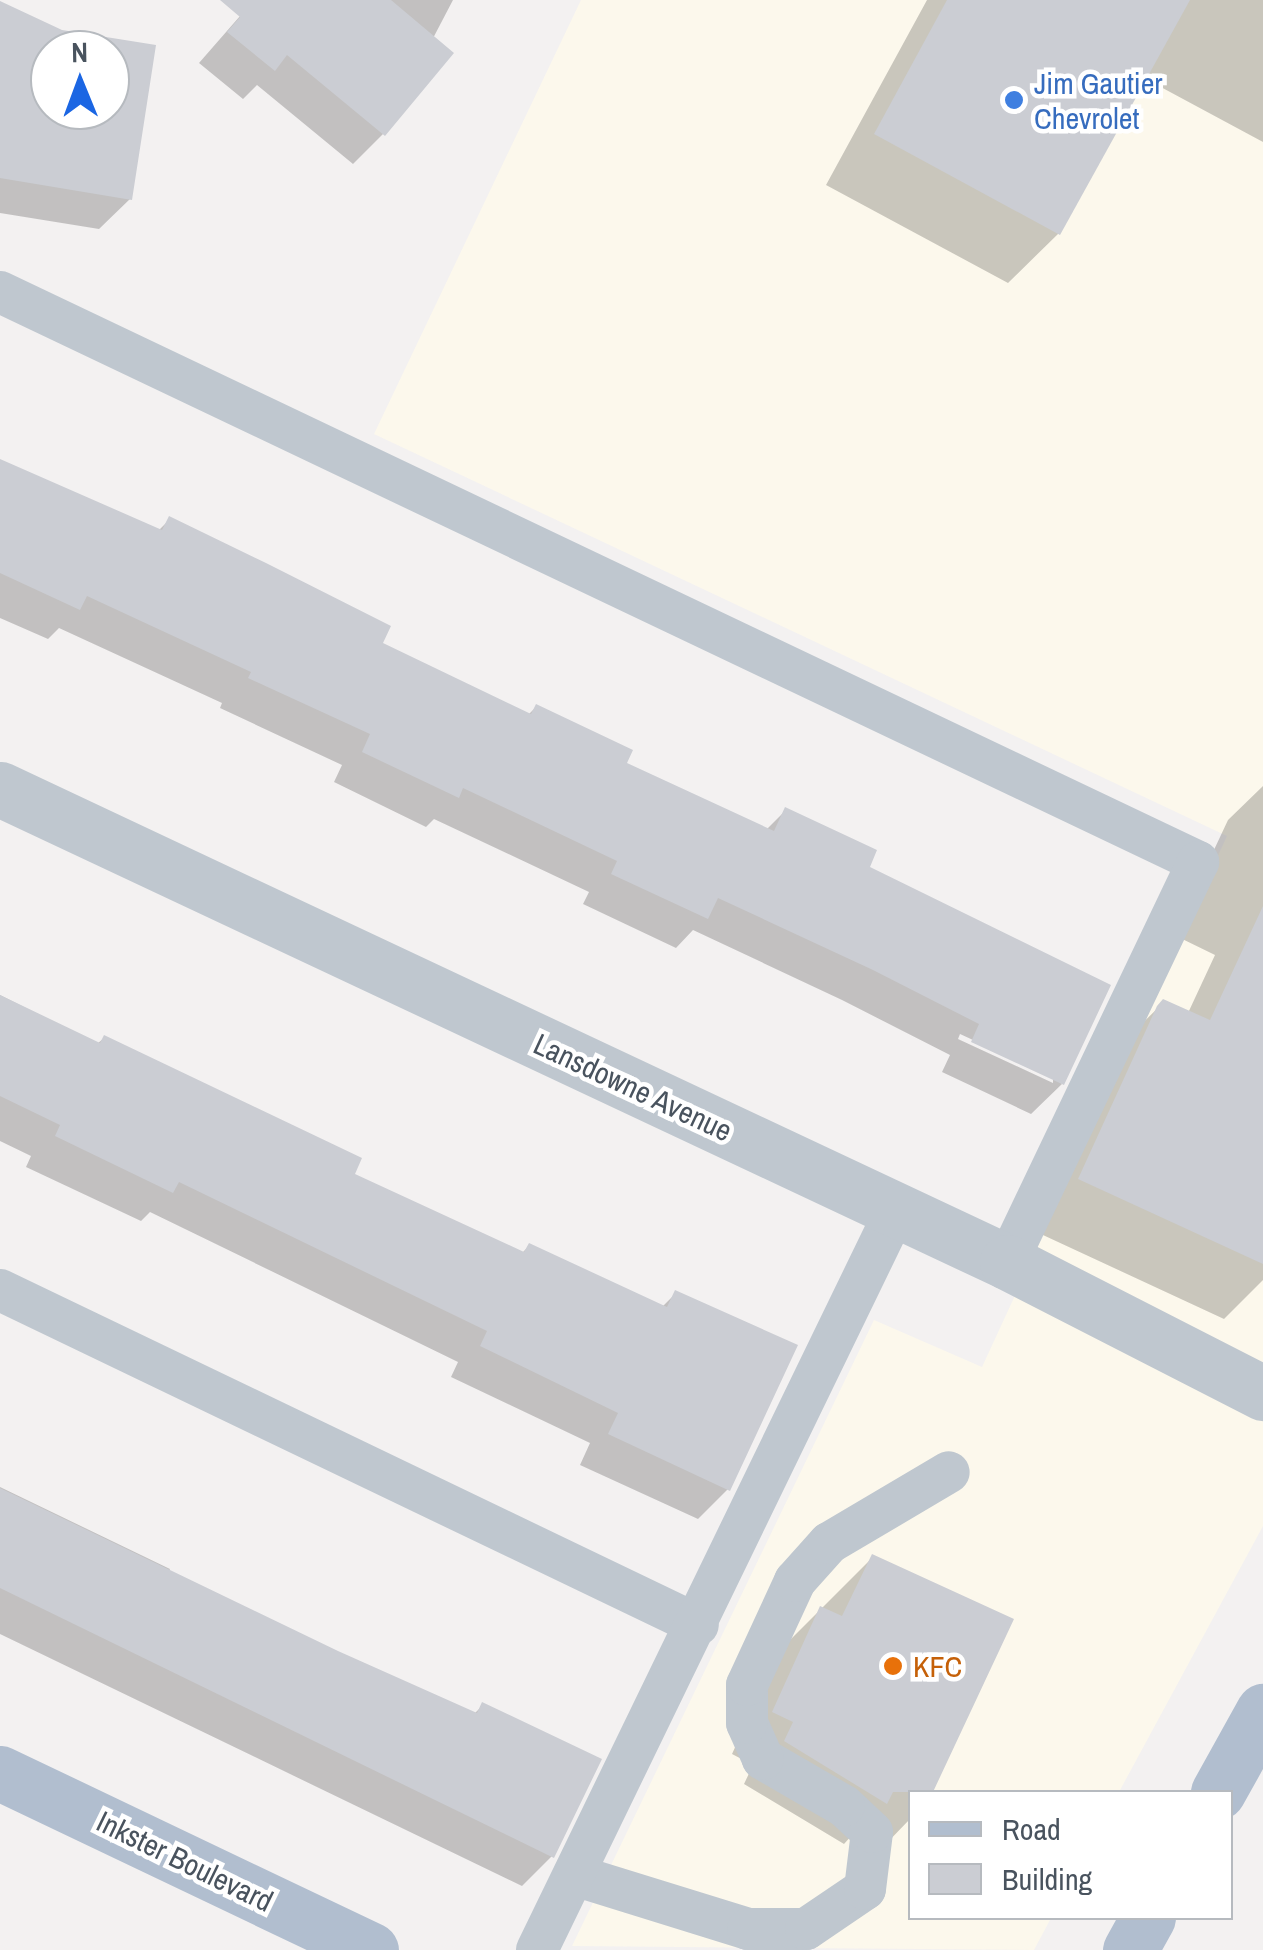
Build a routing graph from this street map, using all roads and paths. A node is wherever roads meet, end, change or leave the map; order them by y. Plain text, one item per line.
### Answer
1 (0, 292) edge
2 (0, 789) edge
3 (896, 1210) junction
4 (1007, 1262) junction
5 (0, 1290) edge
6 (1263, 1393) edge
7 (950, 1472) dead end
8 (698, 1624) junction
9 (1263, 1712) edge
10 (0, 1773) edge
11 (1219, 1790) edge
12 (574, 1875) junction
13 (1147, 1920) edge
14 (371, 1950) edge
15 (537, 1950) edge
16 (1130, 1950) edge

1 - 4 lane
2 - 3 street, Lansdowne Avenue
3 - 4 street, Lansdowne Avenue
3 - 8 lane
4 - 6 street, Lansdowne Avenue
5 - 8 lane
7 - 12 lane
8 - 12 lane
9 - 11 main road
10 - 14 main road, Inkster Boulevard
12 - 15 lane
13 - 16 main road

